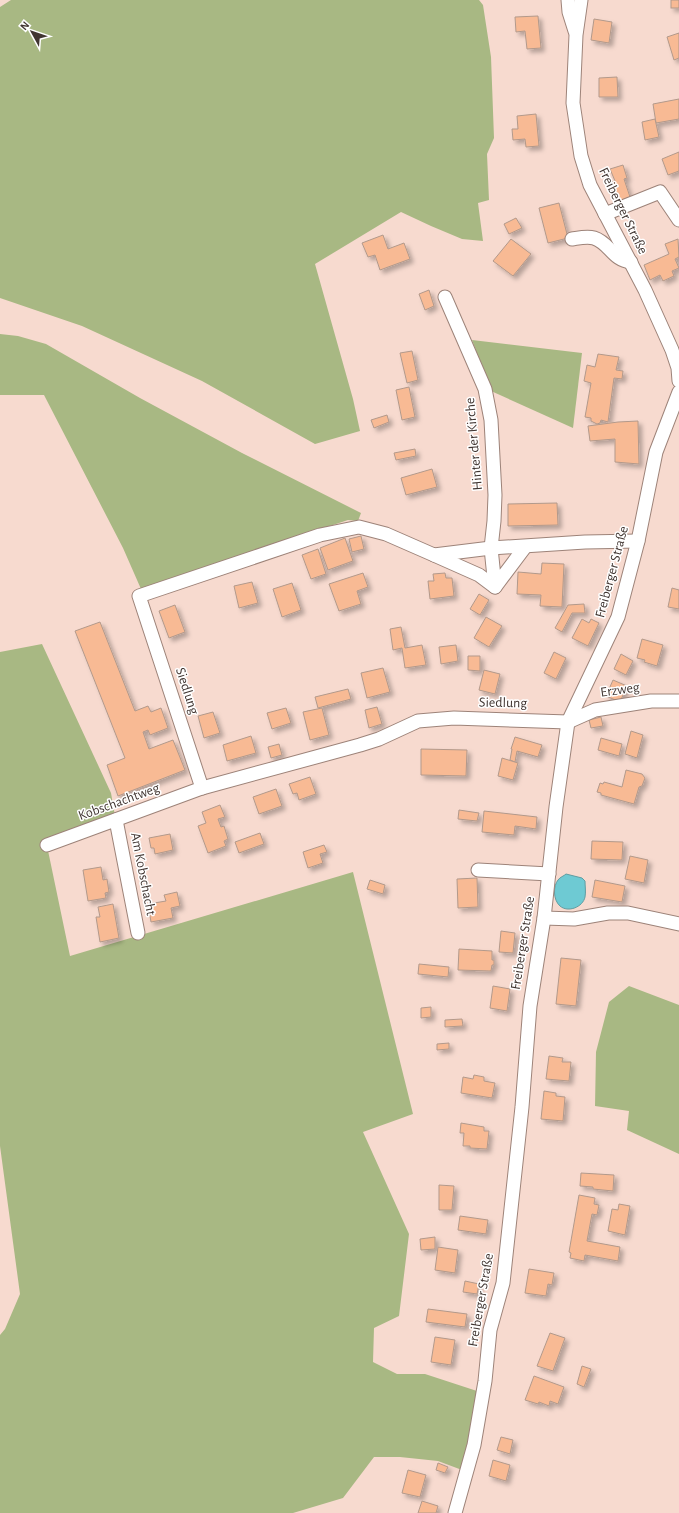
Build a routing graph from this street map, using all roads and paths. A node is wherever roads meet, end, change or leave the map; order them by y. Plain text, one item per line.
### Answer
1 (568, 0) edge
2 (581, 0) edge
3 (576, 35) junction
4 (605, 214) junction
5 (679, 220) edge
6 (572, 239) dead end
7 (631, 262) junction
8 (445, 297) dead end
9 (679, 381) edge
10 (679, 392) edge
11 (638, 541) junction
12 (525, 547) junction
13 (491, 548) junction
14 (434, 555) junction
15 (495, 587) junction
16 (679, 701) edge
17 (568, 722) junction
18 (202, 788) junction
19 (116, 820) junction
20 (47, 845) dead end
21 (478, 870) dead end
22 (550, 874) junction
23 (544, 918) junction
24 (679, 924) edge
25 (138, 933) dead end
26 (455, 1513) edge

1 - 3 street
2 - 3 street, Freiberger Straße
3 - 4 street, Freiberger Straße
4 - 5 street
4 - 7 street, Freiberger Straße
6 - 7 street
7 - 9 street, Freiberger Straße
8 - 13 street, Hinter der Kirche
10 - 11 street, Freiberger Straße
11 - 12 street
11 - 17 street, Freiberger Straße
12 - 13 street
12 - 15 street
13 - 14 street
13 - 15 street
14 - 15 street
14 - 18 street, Siedlung
16 - 17 street, Erzweg
17 - 18 street, Siedlung
17 - 22 street, Freiberger Straße
18 - 19 street, Kobschachtweg
19 - 20 street, Kobschachtweg
19 - 25 street, Am Kobschacht
21 - 22 street
22 - 23 street, Freiberger Straße
23 - 24 street
23 - 26 street, Freiberger Straße

